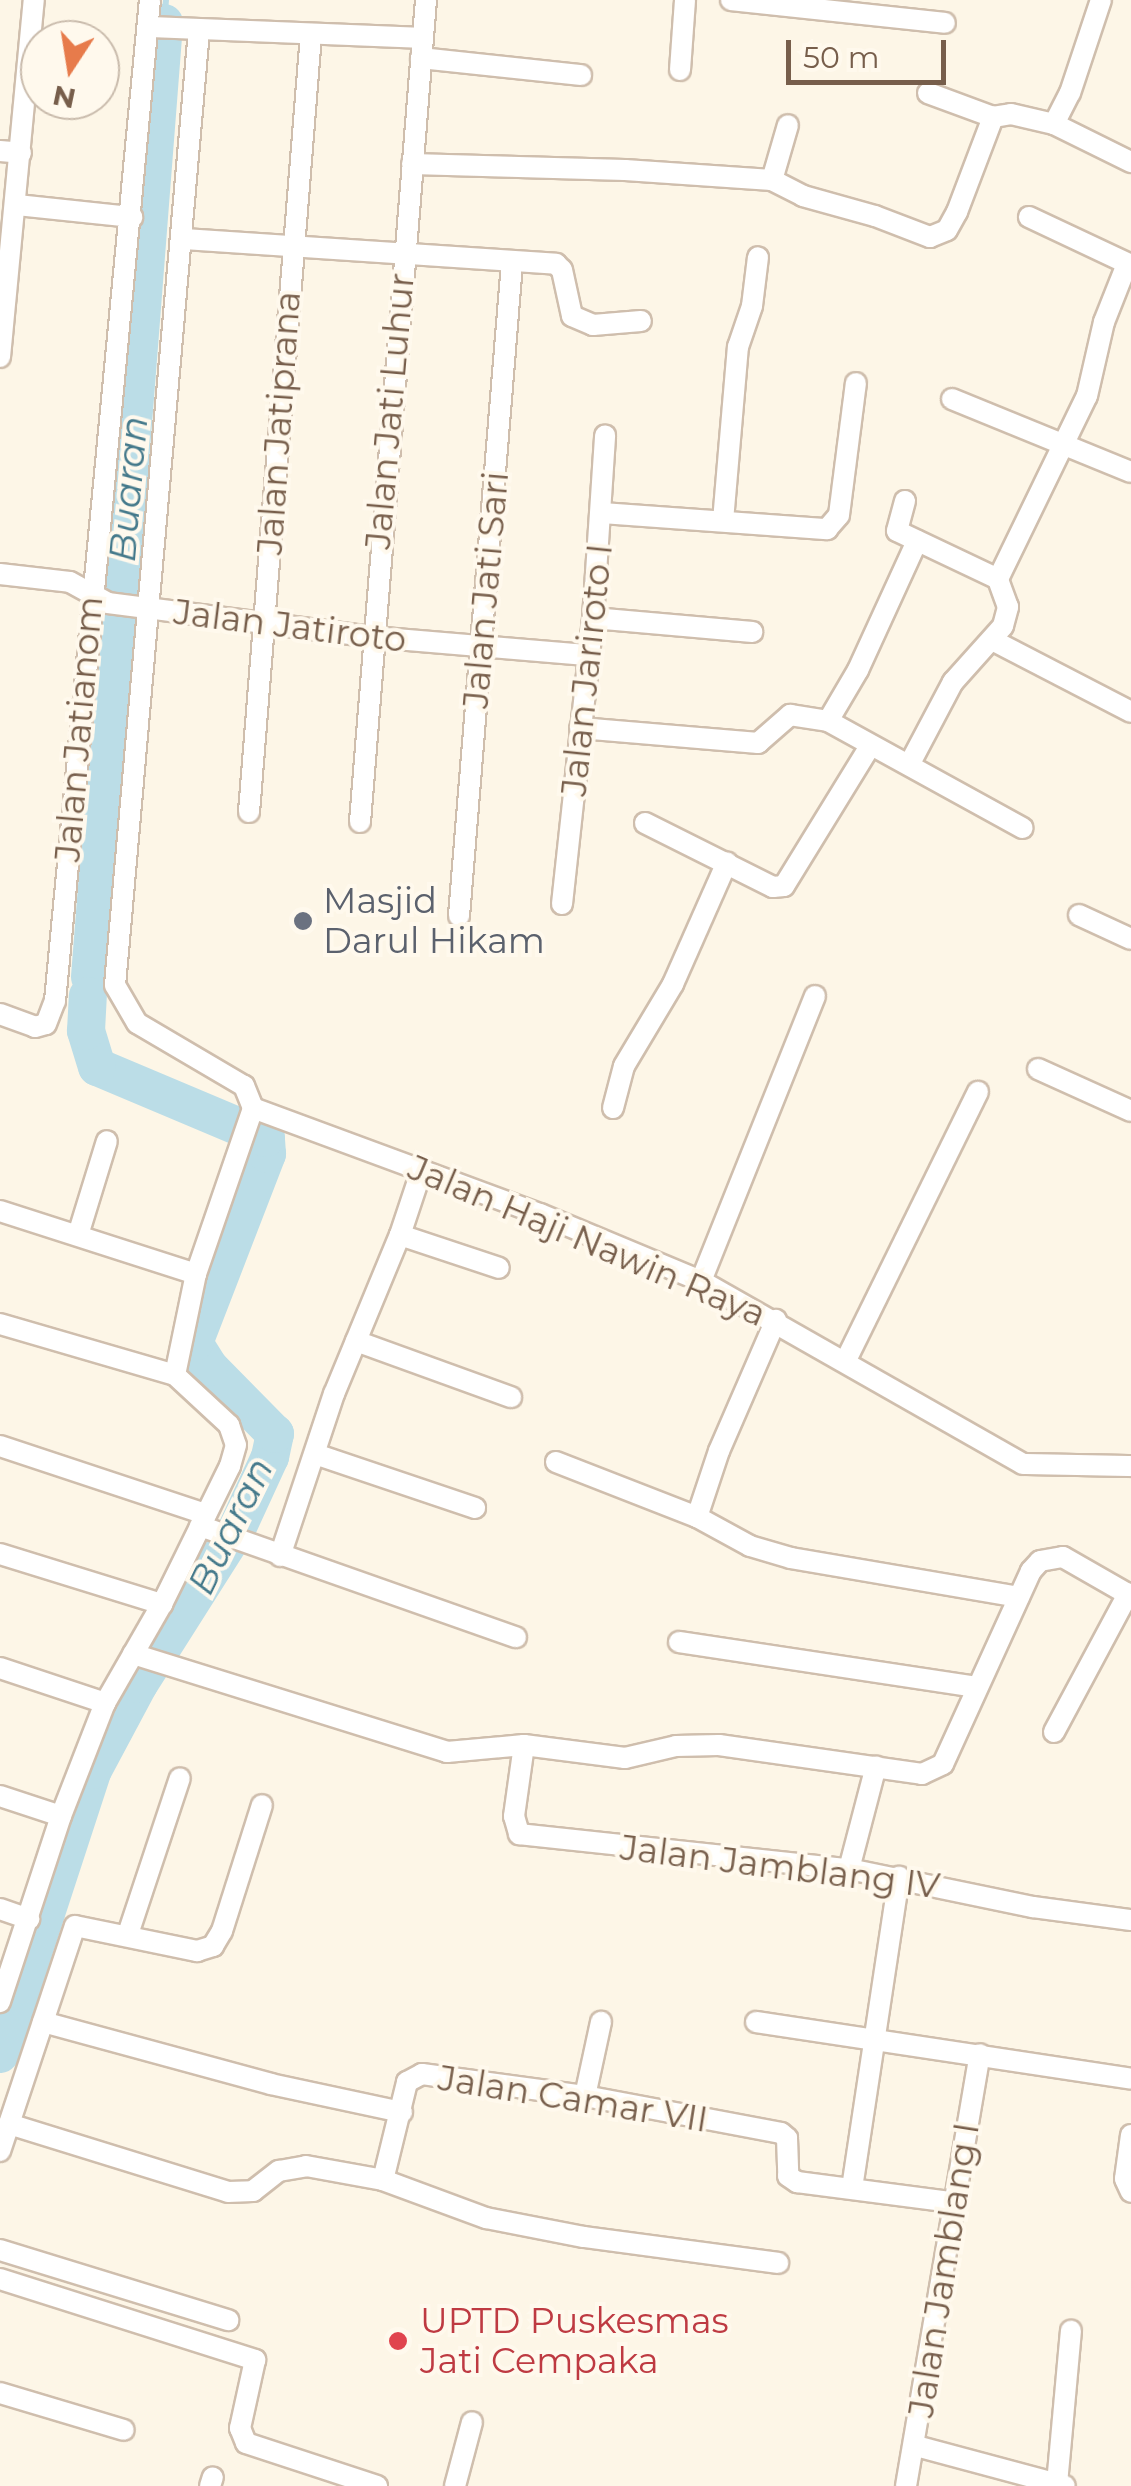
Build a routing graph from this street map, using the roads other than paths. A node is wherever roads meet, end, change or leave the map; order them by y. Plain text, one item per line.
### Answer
1 (34, 0) edge
2 (150, 0) edge
3 (426, 0) edge
4 (685, 0) edge
5 (1101, 0) edge
6 (743, 1) edge
7 (945, 23) dead end
8 (154, 28) junction
9 (193, 30) junction
10 (311, 34) junction
11 (421, 48) junction
12 (680, 70) dead end
13 (581, 75) dead end
14 (928, 93) dead end
15 (994, 117) junction
16 (1054, 124) junction
17 (788, 125) dead end
18 (10, 152) edge
19 (1131, 162) edge
20 (412, 164) junction
21 (772, 180) junction
22 (17, 205) junction
23 (1029, 217) dead end
24 (132, 218) junction
25 (184, 239) junction
26 (292, 248) junction
27 (403, 256) junction
28 (758, 257) dead end
29 (5, 258) edge
30 (512, 263) junction
31 (1129, 265) edge
32 (641, 322) dead end
33 (0, 358) edge
34 (856, 383) dead end
35 (952, 399) dead end
36 (604, 436) dead end
37 (1066, 444) junction
38 (1131, 472) edge
39 (904, 501) dead end
40 (602, 513) junction
41 (723, 521) junction
42 (918, 541) junction
43 (0, 574) edge
44 (998, 578) junction
45 (99, 598) junction
46 (140, 607) junction
47 (593, 618) junction
48 (263, 624) junction
49 (752, 632) dead end
50 (372, 637) junction
51 (994, 640) junction
52 (482, 648) junction
53 (586, 655) junction
54 (1131, 712) edge
55 (828, 721) junction
56 (580, 728) junction
57 (870, 746) junction
58 (909, 765) junction
59 (249, 812) dead end
60 (360, 822) dead end
61 (646, 823) dead end
62 (1024, 828) dead end
63 (727, 862) junction
64 (562, 904) dead end
65 (1079, 915) dead end
66 (460, 916) dead end
67 (1131, 939) edge
68 (814, 996) dead end
69 (0, 1014) edge
70 (1038, 1068) dead end
71 (978, 1092) dead end
72 (613, 1108) dead end
73 (1131, 1111) edge
74 (251, 1115) junction
75 (107, 1142) dead end
76 (422, 1169) junction
77 (0, 1212) edge
78 (78, 1235) junction
79 (400, 1235) junction
80 (499, 1268) dead end
81 (196, 1274) junction
82 (701, 1281) junction
83 (776, 1320) junction
84 (0, 1324) edge
85 (356, 1341) junction
86 (846, 1360) junction
87 (174, 1375) junction
88 (511, 1397) dead end
89 (0, 1446) edge
90 (315, 1454) junction
91 (556, 1462) dead end
92 (1131, 1466) edge
93 (475, 1508) dead end
94 (204, 1520) junction
95 (701, 1520) junction
96 (0, 1554) edge
97 (280, 1556) junction
98 (1129, 1595) edge
99 (1019, 1597) junction
100 (162, 1604) junction
101 (516, 1637) dead end
102 (680, 1642) dead end
103 (138, 1655) junction
104 (0, 1668) edge
105 (977, 1688) junction
106 (105, 1703) junction
107 (1054, 1732) dead end
108 (524, 1745) junction
109 (876, 1766) junction
110 (180, 1778) dead end
111 (0, 1796) edge
112 (262, 1805) dead end
113 (60, 1816) junction
114 (849, 1869) junction
115 (899, 1877) junction
116 (0, 1909) edge
117 (29, 1919) junction
118 (1131, 1920) edge
119 (128, 1934) junction
120 (0, 2002) edge
121 (43, 2022) junction
122 (601, 2022) dead end
123 (756, 2022) dead end
124 (878, 2039) junction
125 (980, 2054) junction
126 (1131, 2079) edge
127 (585, 2096) junction
128 (402, 2112) junction
129 (9, 2124) junction
130 (1131, 2135) edge
131 (0, 2151) edge
132 (383, 2180) junction
133 (852, 2188) junction
134 (1131, 2192) edge
135 (952, 2202) junction
136 (0, 2250) edge
137 (778, 2263) dead end
138 (0, 2279) edge
139 (228, 2320) dead end
140 (1071, 2331) dead end
141 (0, 2393) edge
142 (472, 2422) dead end
143 (124, 2430) dead end
144 (916, 2446) junction
145 (364, 2484) edge
146 (1061, 2485) edge
147 (455, 2486) edge
148 (906, 2486) edge

1 - 18 street
2 - 8 street, Jalan Jatianom
3 - 11 street, Jalan Jati Luhur
4 - 12 street
5 - 16 street
6 - 7 street
8 - 9 street
8 - 24 street, Jalan Jatianom
9 - 10 street
9 - 25 street
10 - 11 street
10 - 26 street, Jalan Jatiprana
11 - 13 street
11 - 20 street, Jalan Jati Luhur
14 - 15 street
15 - 16 street
15 - 21 street
16 - 19 street
17 - 21 street
18 - 22 street
20 - 21 street
20 - 27 street, Jalan Jati Luhur
22 - 24 street
22 - 29 street
23 - 31 street
24 - 45 street, Jalan Jatianom
25 - 26 street
25 - 46 street
26 - 27 street
26 - 48 street, Jalan Jatiprana
27 - 30 street
27 - 50 street, Jalan Jati Luhur
28 - 41 street
29 - 33 street
30 - 32 street
30 - 52 street, Jalan Jati Sari
31 - 37 street
34 - 41 street
35 - 37 street
36 - 40 street, Jalan Jariroto I
37 - 38 street
37 - 44 street
39 - 42 street
40 - 41 street
40 - 47 street, Jalan Jariroto I
42 - 44 street
42 - 55 street
43 - 45 street, Jalan Jatiroto
44 - 51 street
45 - 46 street, Jalan Jatiroto
45 - 69 street, Jalan Jatianom
46 - 48 street, Jalan Jatiroto
46 - 74 street
47 - 49 street
47 - 53 street, Jalan Jariroto I
48 - 50 street, Jalan Jatiroto
48 - 59 street, Jalan Jatiprana
50 - 52 street, Jalan Jatiroto
50 - 60 street, Jalan Jati Luhur
51 - 54 street
51 - 58 street
52 - 53 street, Jalan Jatiroto
52 - 66 street, Jalan Jati Sari
53 - 56 street, Jalan Jariroto I
55 - 56 street
55 - 57 street
56 - 64 street, Jalan Jariroto I
57 - 58 street
57 - 63 street
58 - 62 street
61 - 63 street
63 - 72 street
65 - 67 street
68 - 82 street
70 - 73 street
71 - 86 street
74 - 76 street, Jalan Haji Nawin Raya
74 - 81 street
75 - 78 street
76 - 79 street
76 - 82 street, Jalan Haji Nawin Raya
77 - 78 street
78 - 81 street
79 - 80 street
79 - 85 street
81 - 87 street
82 - 83 street, Jalan Haji Nawin Raya
83 - 86 street, Jalan Haji Nawin Raya
83 - 95 street
84 - 87 street
85 - 88 street
85 - 90 street
86 - 92 street, Jalan Haji Nawin Raya
87 - 94 street
89 - 94 street
90 - 93 street
90 - 97 street
91 - 95 street
94 - 97 street
94 - 100 street
95 - 99 street
96 - 100 street
97 - 101 street
98 - 99 street
98 - 107 street
99 - 105 street
100 - 103 street
102 - 105 street
103 - 106 street
103 - 108 street
104 - 106 street
105 - 109 street
106 - 113 street
108 - 109 street
108 - 114 street, Jalan Jamblang IV
109 - 114 street
110 - 119 street
111 - 113 street
112 - 119 street
113 - 117 street
114 - 115 street, Jalan Jamblang IV
115 - 118 street, Jalan Jamblang IV
115 - 124 street
116 - 117 street
117 - 120 street
119 - 121 street
121 - 128 street
121 - 129 street
122 - 127 street
123 - 124 street
124 - 125 street
124 - 133 street
125 - 126 street
125 - 135 street, Jalan Jamblang I
127 - 128 street, Jalan Camar VII
127 - 133 street, Jalan Camar VII
128 - 132 street, Jalan Camar VII
129 - 131 street
129 - 132 street
130 - 134 street
132 - 137 street
133 - 135 street, Jalan Camar VII
135 - 144 street, Jalan Jamblang I
136 - 139 street
138 - 145 street
140 - 146 street
141 - 143 street
142 - 147 street
144 - 146 street
144 - 148 street, Jalan Jamblang I

